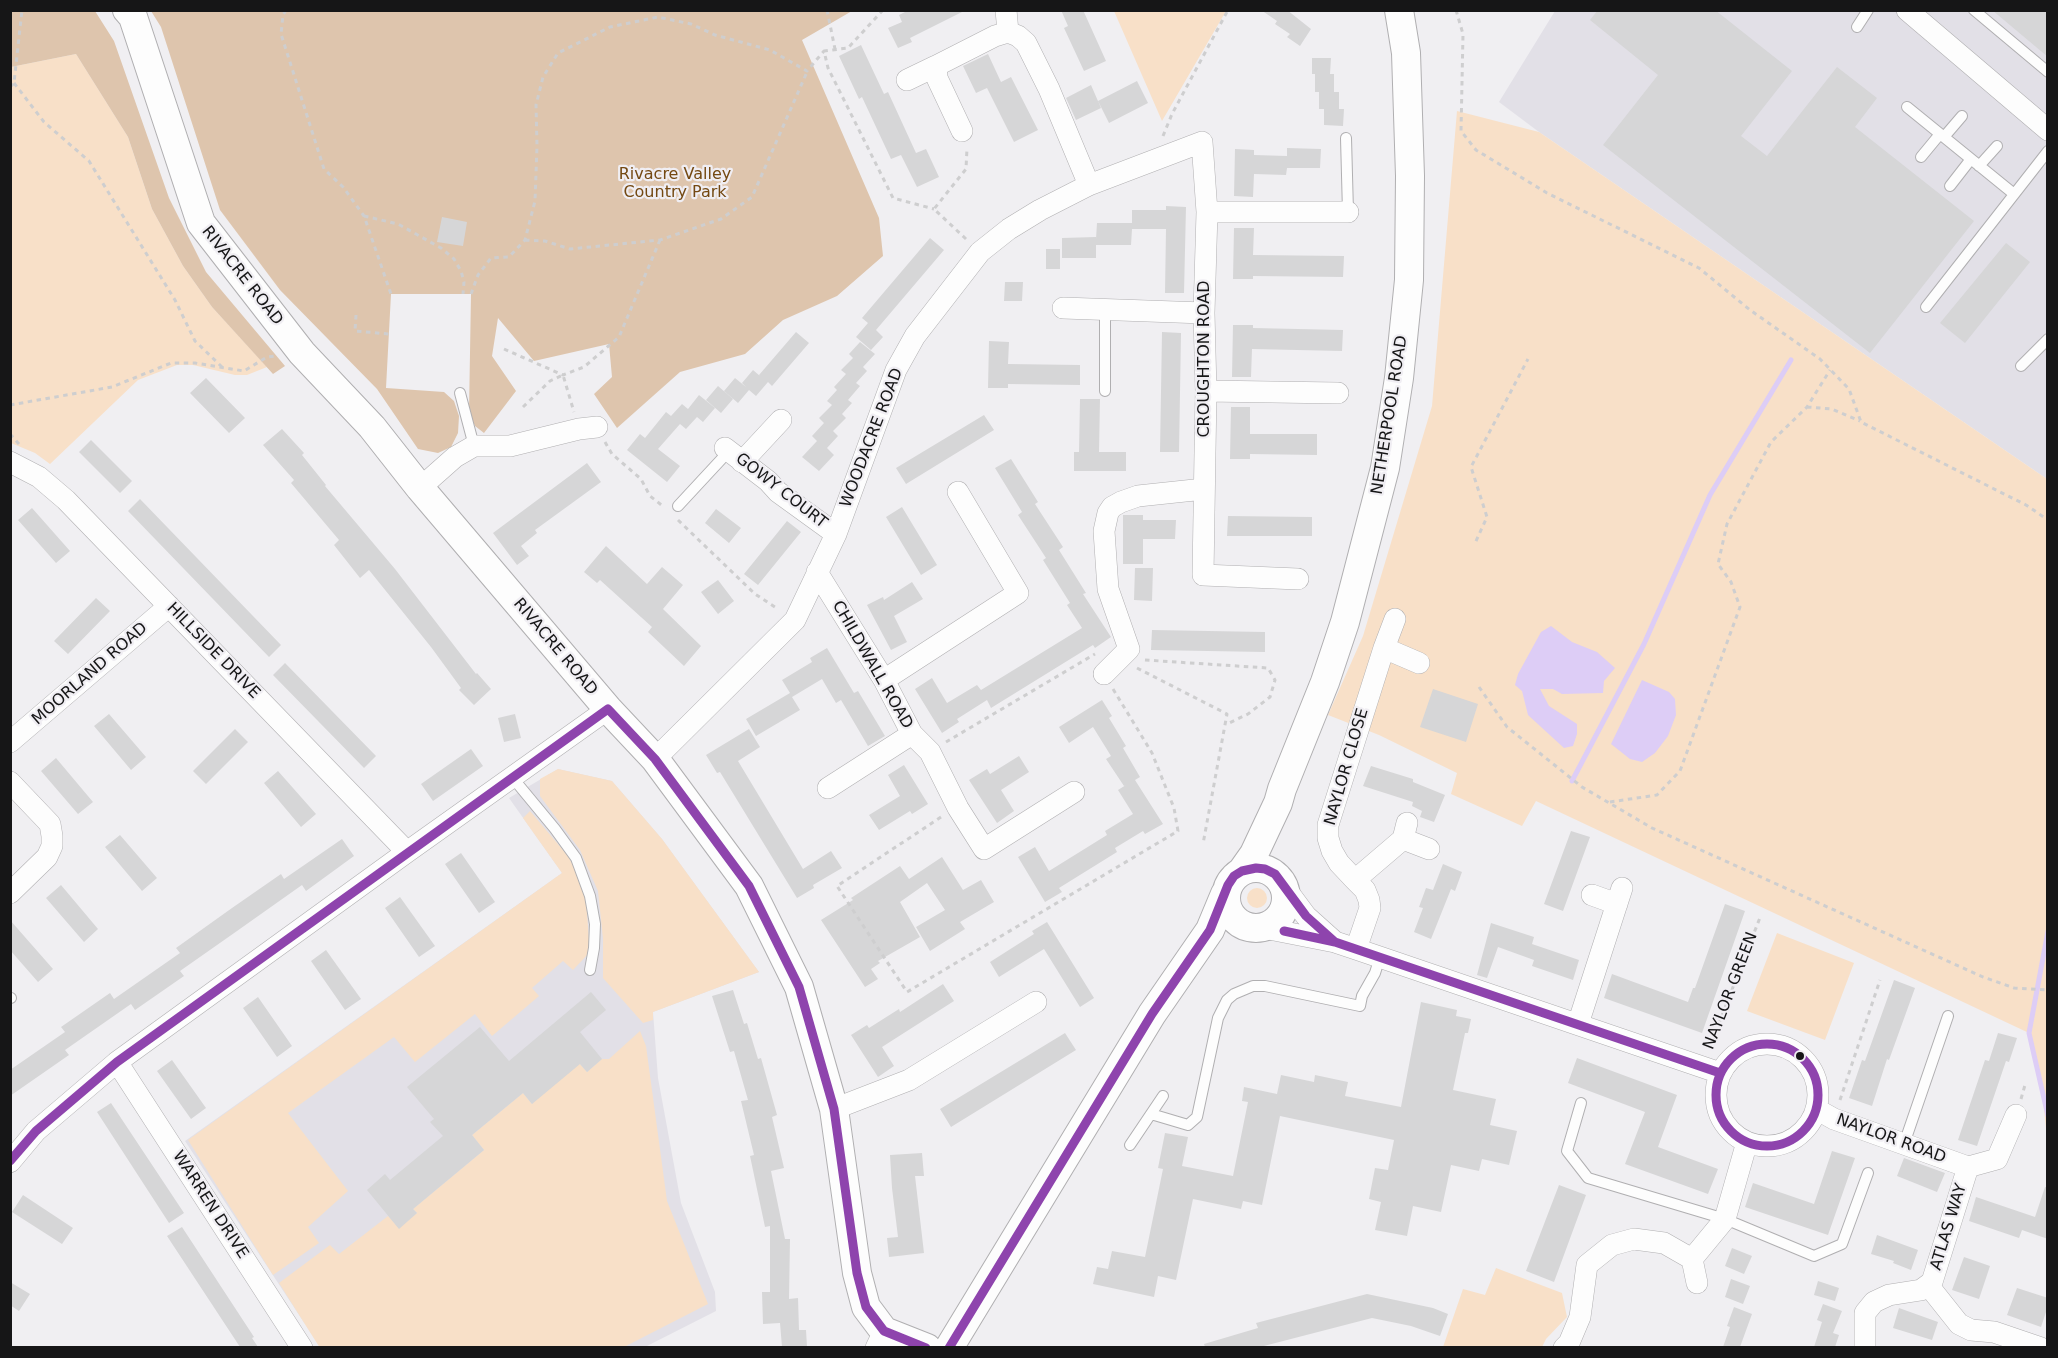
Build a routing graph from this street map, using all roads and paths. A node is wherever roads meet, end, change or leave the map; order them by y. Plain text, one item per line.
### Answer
1 (22, 10) edge
2 (127, 10) edge
3 (286, 10) edge
4 (827, 10) edge
5 (883, 10) edge
6 (1006, 10) edge
7 (1228, 10) edge
8 (1399, 10) edge
9 (1456, 10) edge
10 (1868, 10) edge
11 (1907, 10) edge
12 (1974, 10) edge
13 (1857, 27) dead end
14 (1008, 32) junction
15 (835, 49) junction
16 (824, 51) junction
17 (936, 66) junction
18 (807, 71) junction
19 (2048, 72) edge
20 (907, 80) dead end
21 (14, 82) junction
22 (10, 87) edge
23 (1907, 107) dead end
24 (1962, 116) dead end
25 (2048, 130) edge
26 (962, 131) joint
27 (1942, 136) junction
28 (1346, 138) dead end
29 (1202, 142) joint
30 (1997, 146) dead end
31 (2048, 151) edge
32 (1921, 157) dead end
33 (1154, 160) junction
34 (1975, 163) junction
35 (1089, 185) junction
36 (1950, 186) dead end
37 (2014, 194) junction
38 (934, 209) junction
39 (1348, 212) joint
40 (1207, 213) junction
41 (364, 216) junction
42 (525, 240) junction
43 (660, 240) junction
44 (980, 252) junction
45 (391, 294) dead end
46 (463, 294) dead end
47 (471, 294) dead end
48 (1926, 307) dead end
49 (1064, 308) dead end
50 (1105, 310) junction
51 (1204, 313) junction
52 (356, 315) dead end
53 (388, 334) dead end
54 (2048, 339) edge
55 (504, 349) dead end
56 (302, 353) junction
57 (1528, 359) dead end
58 (2021, 366) dead end
59 (222, 368) junction
60 (1830, 370) junction
61 (563, 375) junction
62 (1105, 391) dead end
63 (1206, 391) junction
64 (460, 393) dead end
65 (1338, 393) dead end
66 (10, 405) edge
67 (523, 407) dead end
68 (1807, 407) junction
69 (781, 420) dead end
70 (1861, 422) junction
71 (588, 428) junction
72 (474, 446) junction
73 (732, 454) junction
74 (10, 462) edge
75 (420, 488) junction
76 (1204, 489) junction
77 (958, 492) dead end
78 (666, 508) dead end
79 (676, 511) joint
80 (2048, 520) edge
81 (836, 534) junction
82 (1476, 540) dead end
83 (817, 572) junction
84 (1298, 579) dead end
85 (169, 606) junction
86 (1395, 619) dead end
87 (795, 620) junction
88 (1384, 648) junction
89 (1119, 659) junction
90 (1419, 663) dead end
91 (1104, 674) dead end
92 (884, 680) junction
93 (1479, 687) dead end
94 (608, 709) junction
95 (1226, 725) junction
96 (912, 734) junction
97 (10, 742) edge
98 (655, 759) junction
99 (512, 777) junction
100 (10, 782) edge
101 (828, 788) dead end
102 (1074, 792) dead end
103 (1608, 802) junction
104 (1278, 803) junction
105 (1203, 844) dead end
106 (1429, 849) dead end
107 (407, 852) junction
108 (1242, 871) junction
109 (1355, 880) junction
110 (1282, 883) junction
111 (10, 893) edge
112 (1225, 894) junction
113 (1592, 895) dead end
114 (1761, 915) dead end
115 (1262, 928) junction
116 (1335, 942) junction
117 (1356, 949) junction
118 (1380, 957) junction
119 (1187, 963) junction
120 (590, 970) dead end
121 (1880, 980) dead end
122 (2048, 990) edge
123 (1036, 1002) dead end
124 (1948, 1016) dead end
125 (1578, 1024) junction
126 (117, 1062) junction
127 (1711, 1070) junction
128 (1163, 1096) dead end
129 (1581, 1103) dead end
130 (834, 1109) junction
131 (1151, 1114) junction
132 (1825, 1114) junction
133 (2016, 1115) dead end
134 (1747, 1142) junction
135 (1904, 1144) junction
136 (1130, 1145) dead end
137 (10, 1162) edge
138 (1968, 1167) junction
139 (1868, 1173) dead end
140 (1725, 1219) junction
141 (1692, 1259) junction
142 (1697, 1283) dead end
143 (1928, 1285) junction
144 (880, 1339) edge
145 (1571, 1346) edge
146 (302, 1347) edge
147 (927, 1347) edge
148 (949, 1347) edge
149 (1865, 1347) edge
150 (2041, 1347) edge

1 - 21 path
2 - 56 main road, RIVACRE ROAD
3 - 41 path
4 - 15 path
5 - 15 path
6 - 14 street
7 - 33 path
8 - 104 main road, NETHERPOOL ROAD
9 - 60 path
10 - 13 lane
11 - 25 street
12 - 19 lane
14 - 17 street
14 - 35 street
15 - 16 path
16 - 18 path
16 - 38 path
17 - 20 street
17 - 26 street
18 - 42 path
18 - 43 path
21 - 22 path
21 - 59 path
23 - 27 lane
24 - 27 lane
26 - 38 path
27 - 32 lane
27 - 34 lane
28 - 39 lane
29 - 33 street, WOODACRE ROAD
29 - 40 street, CROUGHTON ROAD
30 - 34 lane
31 - 37 lane
33 - 35 street, WOODACRE ROAD
34 - 36 lane
34 - 37 lane
35 - 44 street, WOODACRE ROAD
37 - 48 lane
38 - 44 path
39 - 40 street
40 - 51 street, CROUGHTON ROAD
41 - 45 path
41 - 46 path
42 - 43 path
42 - 47 path
43 - 61 path
44 - 81 street, WOODACRE ROAD
49 - 50 street
50 - 51 street
50 - 62 lane
51 - 63 street, CROUGHTON ROAD
52 - 53 path
54 - 58 lane
55 - 61 path
56 - 59 path
56 - 75 main road, RIVACRE ROAD
57 - 82 path
59 - 66 path
60 - 68 path
60 - 70 path
61 - 67 path
61 - 71 path
63 - 65 street
63 - 76 street, CROUGHTON ROAD
64 - 72 lane
68 - 70 path
68 - 103 path
69 - 73 street
70 - 80 path
71 - 72 street
71 - 78 path
72 - 75 street
73 - 79 lane
73 - 81 street, GOWY COURT
74 - 85 street, HILLSIDE DRIVE
75 - 94 main road, RIVACRE ROAD
76 - 84 street, CROUGHTON ROAD
76 - 89 street
77 - 92 street
79 - 87 path
81 - 83 street, WOODACRE ROAD
83 - 87 street, WOODACRE ROAD
83 - 92 street, CHILDWALL ROAD
85 - 97 street, MOORLAND ROAD
85 - 107 street, HILLSIDE DRIVE
86 - 88 street, NAYLOR CLOSE
87 - 98 street, WOODACRE ROAD
88 - 90 street
88 - 109 street, NAYLOR CLOSE
89 - 91 street
89 - 95 path
89 - 95 path
92 - 96 street, CHILDWALL ROAD
93 - 103 path
94 - 98 main road, RIVACRE ROAD
94 - 99 street
95 - 105 path
96 - 101 street
96 - 102 street, CHILDWALL ROAD
98 - 130 main road, RIVACRE ROAD
99 - 107 street
99 - 120 lane
100 - 111 street
103 - 122 path
104 - 108 main road, NETHERPOOL ROAD
104 - 110 main road, NETHERPOOL ROAD
106 - 109 street
107 - 126 street
108 - 110 main road
108 - 112 main road
109 - 117 street, NAYLOR CLOSE
110 - 115 main road
110 - 116 street
112 - 115 main road
112 - 119 main road
113 - 125 street
114 - 127 path, NAYLOR GREEN
115 - 116 street
115 - 119 main road
116 - 117 street
117 - 118 street
118 - 125 street
118 - 131 lane
119 - 148 main road
121 - 132 path
123 - 130 street
124 - 135 lane
125 - 127 street
126 - 137 street
126 - 146 street, WARREN DRIVE
127 - 132 street, NAYLOR GREEN
127 - 134 street, NAYLOR GREEN
128 - 131 lane
129 - 140 lane
130 - 144 main road, RIVACRE ROAD
131 - 136 lane
132 - 134 street
132 - 135 street, NAYLOR ROAD
133 - 138 street
134 - 140 street
135 - 138 street, NAYLOR ROAD
138 - 143 street, ATLAS WAY
139 - 140 lane
140 - 141 street
141 - 142 street
141 - 145 street
143 - 149 street, ATLAS WAY
143 - 150 street, ATLAS WAY
144 - 147 main road, RIVACRE ROAD

